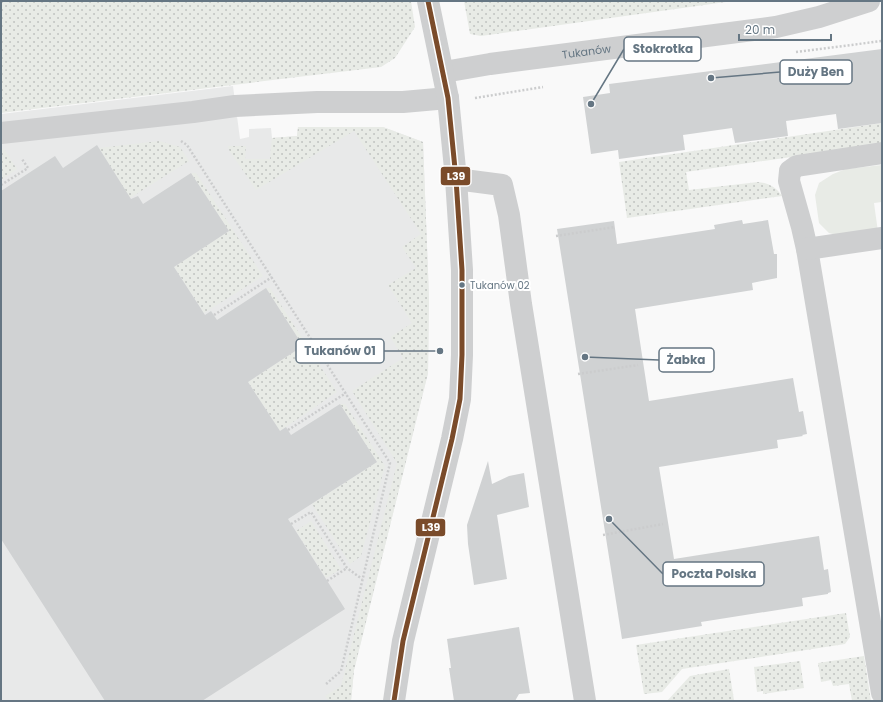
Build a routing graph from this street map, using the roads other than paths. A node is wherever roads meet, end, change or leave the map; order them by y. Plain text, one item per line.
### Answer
1 (428, 1) edge
2 (869, 1) edge
3 (444, 72) junction
4 (448, 98) junction
5 (1, 133) edge
6 (882, 153) edge
7 (456, 179) junction
8 (882, 238) edge
9 (807, 249) junction
10 (882, 693) edge
11 (394, 701) edge
12 (585, 701) edge

1 - 3 street
2 - 3 street, Tukanów
3 - 4 street
4 - 5 street
4 - 7 street
6 - 9 street
7 - 11 street
7 - 12 street
8 - 9 street
9 - 10 street

